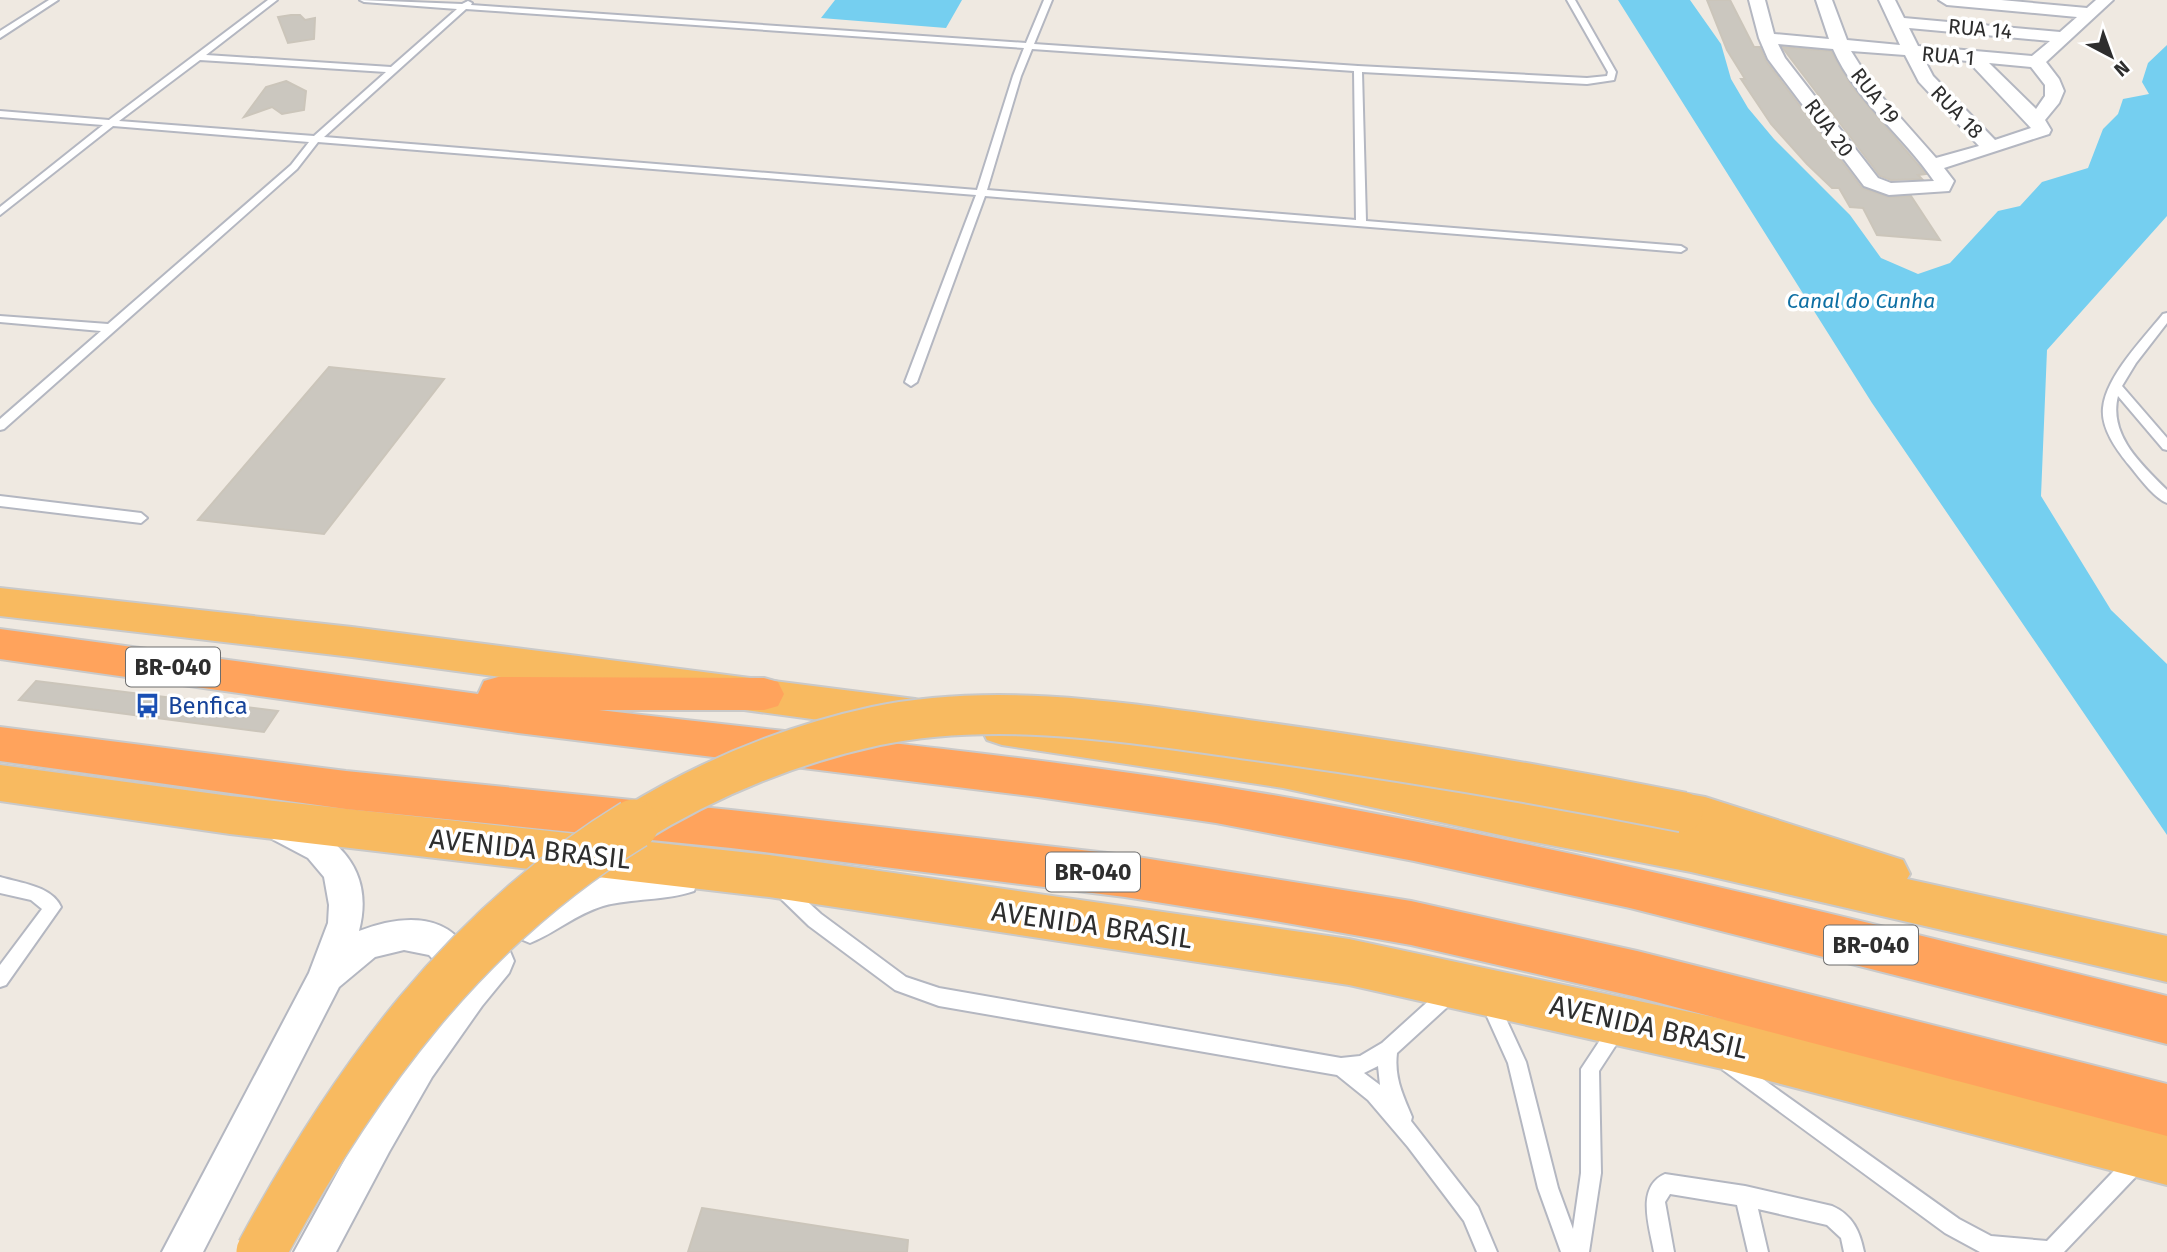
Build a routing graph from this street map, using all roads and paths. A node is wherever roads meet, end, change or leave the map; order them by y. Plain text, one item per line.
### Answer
1 (54, 0) edge
2 (273, 0) edge
3 (364, 0) edge
4 (1048, 0) edge
5 (1571, 0) edge
6 (1757, 0) edge
7 (1824, 0) edge
8 (1887, 0) edge
9 (1947, 0) edge
10 (468, 3) edge
11 (2099, 6) edge
12 (1896, 22) junction
13 (0, 35) edge
14 (2063, 37) junction
15 (1768, 38) junction
16 (1030, 46) junction
17 (1841, 46) junction
18 (1911, 52) junction
19 (198, 57) junction
20 (1974, 58) junction
21 (2036, 62) junction
22 (1357, 69) junction
23 (394, 70) junction
24 (0, 114) edge
25 (2036, 119) junction
26 (112, 122) junction
27 (314, 141) junction
28 (1992, 148) junction
29 (1933, 165) junction
30 (1944, 181) joint
31 (981, 194) junction
32 (0, 212) edge
33 (1360, 223) junction
34 (1681, 249) dead end
35 (2167, 316) edge
36 (0, 319) edge
37 (110, 328) junction
38 (911, 382) dead end
39 (2116, 386) junction
40 (0, 426) edge
41 (2167, 446) edge
42 (2167, 498) edge
43 (0, 501) edge
44 (141, 518) dead end
45 (0, 602) edge
46 (0, 644) edge
47 (346, 692) junction
48 (764, 694) junction
49 (0, 744) edge
50 (0, 783) edge
51 (230, 814) junction
52 (769, 876) junction
53 (0, 886) edge
54 (2151, 956) edge
55 (0, 979) edge
56 (1472, 987) junction
57 (311, 1004) junction
58 (459, 1006) junction
59 (2167, 1020) edge
60 (1623, 1021) junction
61 (1691, 1036) junction
62 (1388, 1049) junction
63 (1342, 1067) junction
64 (2167, 1110) edge
65 (1415, 1140) junction
66 (2156, 1155) edge
67 (1745, 1196) junction
68 (1990, 1249) edge
69 (2051, 1251) edge
70 (182, 1252) edge
71 (261, 1252) edge
72 (316, 1252) edge
73 (1488, 1252) edge
74 (1571, 1252) edge
75 (1579, 1252) edge
76 (1664, 1252) edge
77 (1758, 1252) edge
78 (1854, 1252) edge

1 - 13 lane
2 - 19 lane
3 - 10 lane
4 - 16 lane
5 - 22 lane
6 - 15 street, RUA 20
7 - 17 street, RUA 19
8 - 12 street, RUA 18
9 - 11 street
10 - 16 lane
10 - 23 lane
11 - 14 street
12 - 14 street, RUA 14
12 - 18 street, RUA 18
14 - 21 street
15 - 17 street, RUA 1
15 - 30 street, RUA 20
16 - 22 lane
16 - 31 lane
17 - 18 street, RUA 1
17 - 29 street, RUA 19
18 - 20 street, RUA 1
18 - 28 street, RUA 18
19 - 23 lane
19 - 26 lane
20 - 21 street, RUA 1
20 - 25 street
21 - 25 street
22 - 33 lane
23 - 27 lane
24 - 26 lane
25 - 28 street
26 - 27 lane
26 - 32 lane
27 - 31 lane
27 - 37 lane
28 - 29 street
29 - 30 street, RUA 19
31 - 33 lane
31 - 38 lane
33 - 34 lane
35 - 39 lane
36 - 37 lane
37 - 40 lane
39 - 41 lane
39 - 42 lane
43 - 44 lane
45 - 48 highway
46 - 47 highway, BR-040
47 - 48 highway
47 - 59 highway, BR-040
48 - 54 highway
49 - 64 highway, AVENIDA BRASIL / BR-040
50 - 51 highway, AVENIDA BRASIL
51 - 52 highway, AVENIDA BRASIL
51 - 57 street
52 - 56 highway, AVENIDA BRASIL
52 - 58 street
52 - 63 lane
53 - 55 lane
54 - 71 highway, bridge
56 - 60 highway, AVENIDA BRASIL
56 - 62 lane
56 - 74 lane
57 - 58 street
57 - 70 street
58 - 72 street
60 - 61 highway, AVENIDA BRASIL
60 - 75 lane
61 - 66 highway, AVENIDA BRASIL
61 - 68 lane
62 - 63 lane
62 - 65 lane
63 - 65 lane
65 - 73 lane
66 - 69 lane
67 - 76 lane
67 - 77 lane
67 - 78 lane
68 - 69 lane

